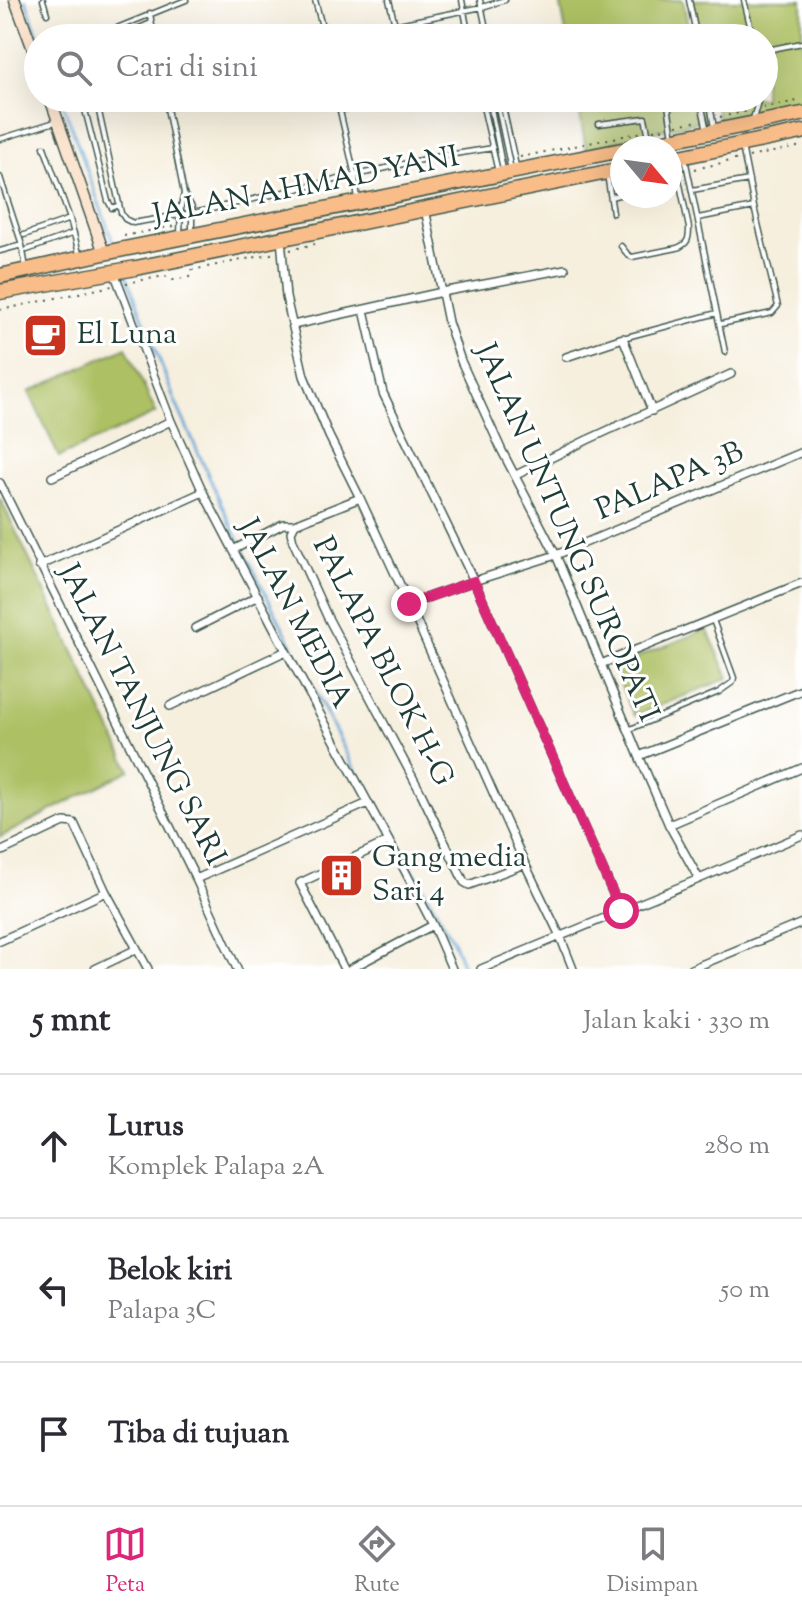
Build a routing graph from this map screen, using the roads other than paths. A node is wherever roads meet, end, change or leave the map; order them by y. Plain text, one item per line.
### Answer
1 (15, 0) edge
2 (43, 0) edge
3 (186, 0) edge
4 (315, 0) edge
5 (389, 0) edge
6 (462, 0) edge
7 (480, 0) edge
8 (503, 0) edge
9 (689, 0) edge
10 (744, 0) edge
11 (482, 7) junction
12 (464, 10) junction
13 (150, 13) junction
14 (47, 14) dead end
15 (151, 23) edge
16 (124, 24) edge
17 (323, 24) edge
18 (395, 24) edge
19 (400, 24) edge
20 (466, 24) edge
21 (485, 24) edge
22 (694, 24) edge
23 (750, 24) edge
24 (24, 25) edge
25 (802, 43) edge
26 (778, 48) edge
27 (55, 112) edge
28 (86, 112) edge
29 (98, 112) edge
30 (168, 112) edge
31 (339, 112) edge
32 (484, 112) edge
33 (493, 112) edge
34 (500, 112) edge
35 (500, 112) edge
36 (669, 112) edge
37 (705, 112) edge
38 (710, 112) edge
39 (755, 112) edge
40 (802, 114) edge
41 (99, 115) junction
42 (87, 117) junction
43 (58, 122) junction
44 (599, 124) dead end
45 (710, 125) junction
46 (751, 125) junction
47 (802, 132) edge
48 (673, 133) junction
49 (649, 136) edge
50 (659, 136) edge
51 (0, 139) edge
52 (44, 147) dead end
53 (493, 148) junction
54 (743, 151) junction
55 (610, 152) edge
56 (109, 160) junction
57 (682, 160) edge
58 (99, 163) junction
59 (682, 167) edge
60 (509, 170) junction
61 (610, 171) edge
62 (607, 172) junction
63 (355, 176) junction
64 (0, 177) edge
65 (682, 180) edge
66 (749, 180) junction
67 (692, 190) junction
68 (610, 191) edge
69 (184, 194) junction
70 (358, 203) junction
71 (119, 205) junction
72 (754, 207) junction
73 (612, 208) edge
74 (425, 209) junction
75 (193, 213) junction
76 (613, 213) dead end
77 (181, 215) junction
78 (70, 219) junction
79 (698, 219) junction
80 (74, 233) junction
81 (182, 233) junction
82 (24, 235) dead end
83 (281, 238) junction
84 (22, 245) junction
85 (621, 246) dead end
86 (27, 250) dead end
87 (0, 251) edge
88 (106, 252) junction
89 (80, 259) junction
90 (565, 269) dead end
91 (26, 270) junction
92 (0, 276) edge
93 (118, 278) junction
94 (0, 292) edge
95 (442, 292) junction
96 (364, 310) junction
97 (717, 313) junction
98 (721, 324) junction
99 (293, 325) junction
100 (623, 338) junction
101 (725, 352) dead end
102 (566, 357) dead end
103 (731, 374) dead end
104 (652, 411) junction
105 (171, 421) junction
106 (802, 452) edge
107 (516, 475) junction
108 (52, 477) dead end
109 (0, 483) edge
110 (203, 492) junction
111 (360, 498) junction
112 (295, 524) junction
113 (233, 550) junction
114 (556, 555) junction
115 (39, 566) junction
116 (474, 581) junction
117 (802, 583) edge
118 (258, 596) junction
119 (409, 604) junction
120 (712, 619) junction
121 (195, 628) dead end
122 (286, 651) junction
123 (601, 664) junction
124 (802, 690) edge
125 (170, 706) dead end
126 (628, 730) junction
127 (639, 756) junction
128 (802, 768) edge
129 (368, 803) junction
130 (669, 825) junction
131 (802, 835) edge
132 (389, 841) junction
133 (0, 852) edge
134 (525, 864) junction
135 (196, 879) junction
136 (699, 879) junction
137 (106, 892) junction
138 (621, 911) junction
139 (802, 923) edge
140 (433, 925) junction
141 (560, 936) junction
142 (0, 941) edge
143 (137, 949) junction
144 (95, 969) edge
145 (148, 969) edge
146 (237, 969) edge
147 (347, 969) edge
148 (452, 969) edge
149 (481, 969) edge
150 (573, 969) edge
151 (691, 969) edge

1 - 24 street
2 - 14 lane
3 - 13 lane
4 - 17 lane
5 - 18 lane
6 - 12 lane
7 - 11 lane
8 - 11 lane
9 - 22 lane
10 - 23 lane
11 - 12 lane
11 - 21 lane
12 - 19 lane
12 - 20 lane
13 - 15 lane
13 - 16 lane
25 - 26 lane
27 - 43 street
28 - 42 lane
29 - 41 lane
30 - 69 lane
31 - 63 lane
32 - 53 lane
33 - 60 lane
34 - 60 lane
35 - 60 lane
36 - 48 lane
37 - 45 lane
38 - 45 lane
39 - 46 lane
40 - 46 highway
41 - 42 lane
41 - 56 lane
42 - 58 lane
43 - 51 lane
43 - 88 street
44 - 49 lane
45 - 46 highway
45 - 48 highway
47 - 54 highway
48 - 50 highway
52 - 78 lane
53 - 60 lane
53 - 63 lane
54 - 57 highway
54 - 66 lane
55 - 60 highway, JALAN AHMAD YANI
56 - 58 lane
56 - 71 lane
58 - 71 lane
59 - 67 lane
60 - 70 highway, JALAN AHMAD YANI
61 - 62 highway, JALAN AHMAD YANI
62 - 68 lane
62 - 74 highway, JALAN AHMAD YANI
63 - 70 lane
63 - 75 lane
64 - 84 lane
65 - 85 lane
66 - 67 lane
66 - 72 lane
67 - 79 lane
69 - 75 lane
69 - 77 lane
70 - 81 highway, JALAN AHMAD YANI
71 - 77 lane
72 - 79 lane
72 - 98 lane
73 - 76 lane
74 - 83 highway, JALAN AHMAD YANI
74 - 95 street, JALAN UNTUNG SUROPATI
75 - 77 lane
75 - 81 lane
77 - 81 lane
78 - 80 lane
78 - 82 lane
79 - 97 lane
80 - 86 lane
80 - 89 lane
81 - 88 highway, JALAN AHMAD YANI
83 - 93 highway, JALAN AHMAD YANI
83 - 99 street
84 - 87 lane
84 - 91 lane
88 - 89 highway, JALAN AHMAD YANI
89 - 91 highway, JALAN AHMAD YANI
90 - 95 street
91 - 92 highway, JALAN AHMAD YANI
93 - 94 highway, JALAN AHMAD YANI
93 - 105 street, JALAN MEDIA
95 - 96 street
95 - 107 street, JALAN UNTUNG SUROPATI
96 - 99 street
96 - 116 street
97 - 98 lane
97 - 100 lane
98 - 101 lane
99 - 111 street
100 - 102 street
100 - 104 street
103 - 104 street
104 - 107 street
105 - 108 street
105 - 110 street, JALAN MEDIA
106 - 114 street, PALAPA 3B
107 - 114 street, JALAN UNTUNG SUROPATI
109 - 115 street, JALAN TANJUNG SARI
110 - 113 street, JALAN MEDIA
110 - 115 street
111 - 112 street, PALAPA BLOK H-G
111 - 119 street
112 - 113 street
112 - 134 street, PALAPA BLOK H-G
113 - 118 street, JALAN MEDIA
114 - 116 street, PALAPA 3B
114 - 123 street, JALAN UNTUNG SUROPATI
115 - 135 street, JALAN TANJUNG SARI
116 - 119 street, PALAPA 3B
116 - 138 street
117 - 120 street
118 - 121 street
118 - 122 street, JALAN MEDIA
119 - 134 street
120 - 123 street
120 - 126 lane
122 - 125 street
122 - 129 street, JALAN MEDIA
123 - 126 street, JALAN UNTUNG SUROPATI
124 - 127 street
126 - 127 street, JALAN UNTUNG SUROPATI
127 - 130 street, JALAN UNTUNG SUROPATI
128 - 130 street
129 - 132 street, JALAN MEDIA
129 - 135 street
130 - 136 street, JALAN UNTUNG SUROPATI
131 - 136 street
132 - 140 street, JALAN MEDIA
132 - 147 street
133 - 137 street
134 - 141 street
135 - 146 street, JALAN TANJUNG SARI
136 - 138 street
137 - 142 street
137 - 143 street
138 - 141 street
139 - 151 street
140 - 147 street
140 - 148 street, JALAN MEDIA
141 - 149 street
141 - 150 street
143 - 144 street
143 - 145 street

